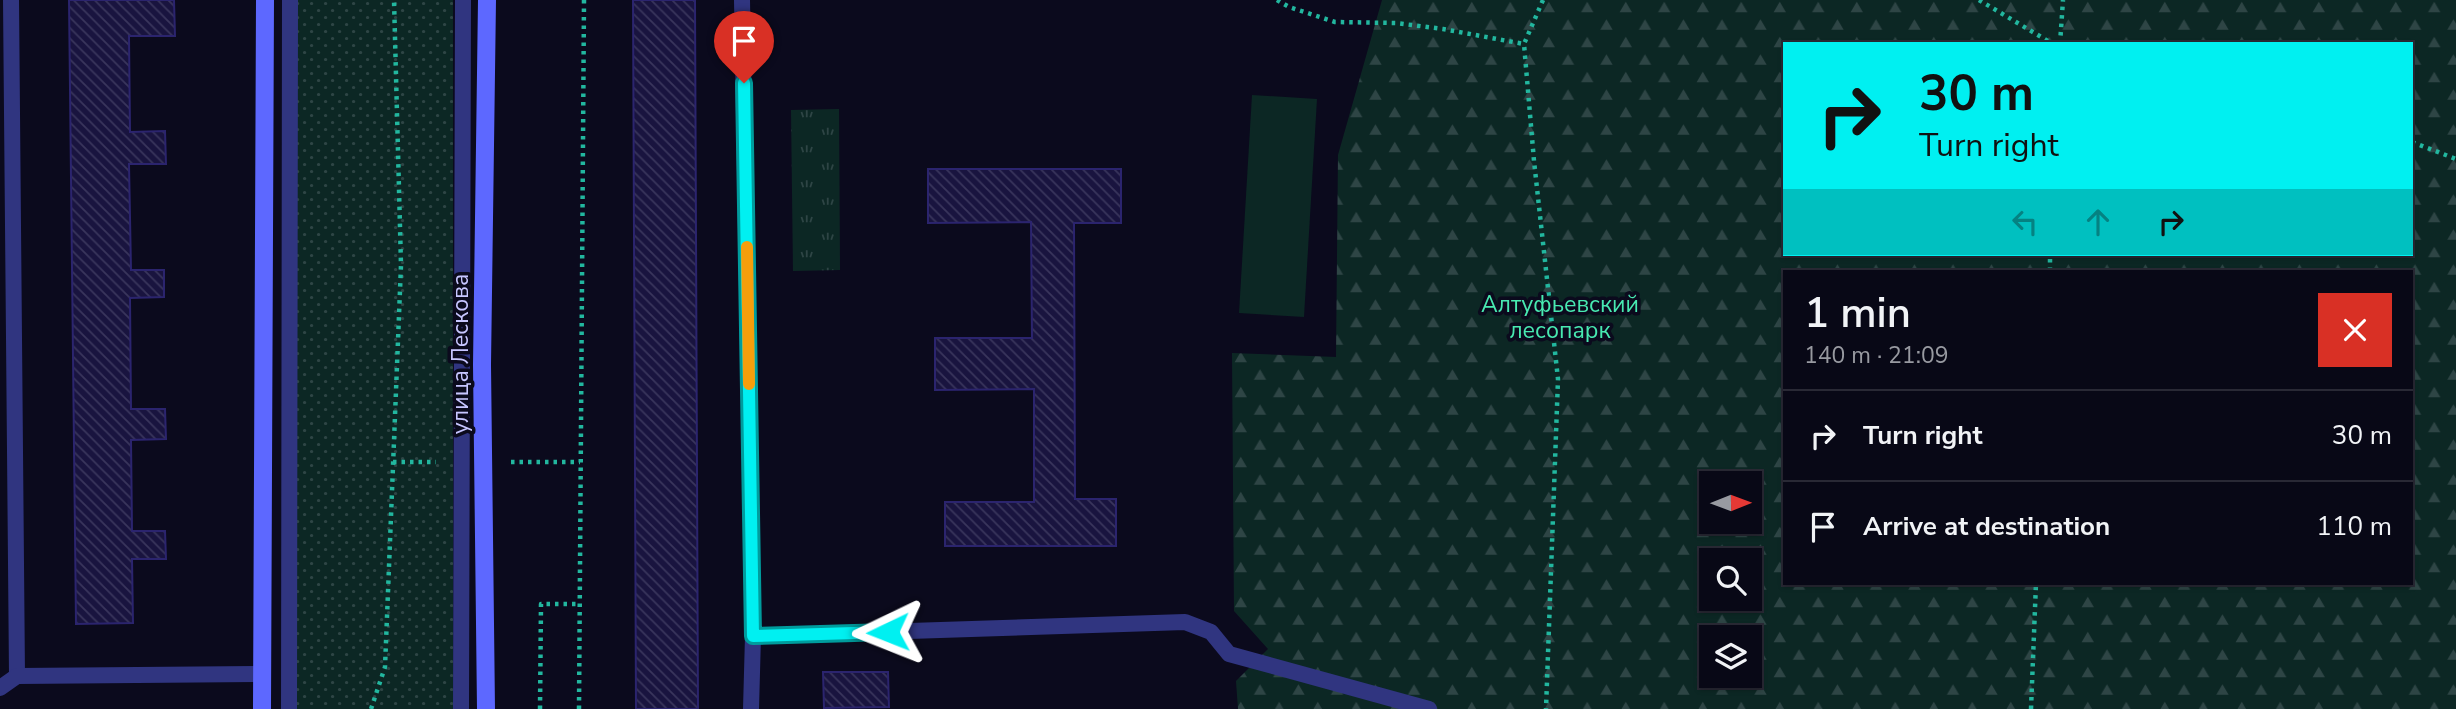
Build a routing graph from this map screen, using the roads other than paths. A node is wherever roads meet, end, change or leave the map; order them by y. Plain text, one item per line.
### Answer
1 (12, 0) edge
2 (265, 0) edge
3 (290, 0) edge
4 (463, 0) edge
5 (487, 0) edge
6 (742, 0) edge
7 (8, 540) edge
8 (753, 636) junction
9 (262, 674) junction
10 (17, 676) junction
11 (0, 688) edge
12 (262, 709) edge
13 (289, 709) edge
14 (461, 709) edge
15 (486, 709) edge
16 (751, 709) edge
17 (1429, 709) edge

1 - 7 lane
2 - 9 main road
3 - 13 lane
4 - 14 lane, улица Лескова
5 - 15 main road, улица Лескова
6 - 8 lane
7 - 10 lane
8 - 16 lane
8 - 17 lane
9 - 10 lane
9 - 12 main road
10 - 11 lane

